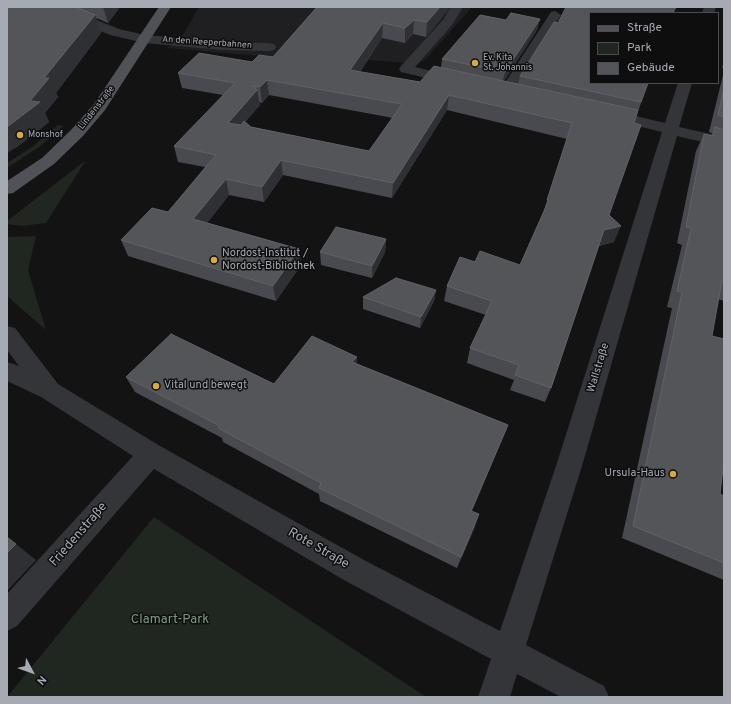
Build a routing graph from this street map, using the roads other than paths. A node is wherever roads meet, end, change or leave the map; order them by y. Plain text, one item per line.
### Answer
1 (53, 7) edge
2 (164, 7) edge
3 (457, 7) edge
4 (555, 15) dead end
5 (145, 39) junction
6 (270, 47) dead end
7 (468, 83) edge
8 (685, 84) edge
9 (491, 88) edge
10 (506, 92) junction
11 (521, 95) edge
12 (589, 110) edge
13 (670, 128) junction
14 (724, 142) edge
15 (7, 189) edge
16 (7, 334) edge
17 (7, 371) edge
18 (49, 390) junction
19 (151, 454) junction
20 (7, 616) edge
21 (508, 652) junction
22 (494, 697) edge
23 (593, 697) edge

1 - 5 street, An den Reeperbahnen
2 - 5 main road, Lindenstraße
3 - 7 street
4 - 10 street
5 - 6 street, An den Reeperbahnen
5 - 15 main road, Lindenstraße
8 - 13 street, Wallstraße
9 - 10 street
10 - 11 street
12 - 13 street
13 - 14 street
13 - 21 street, Wallstraße
16 - 18 street, Rote Straße
17 - 18 street, Rote Straße
18 - 19 street, Rote Straße
19 - 20 street, Friedenstraße
19 - 21 street, Rote Straße
21 - 22 street, Wallstraße
21 - 23 street, Rote Straße

